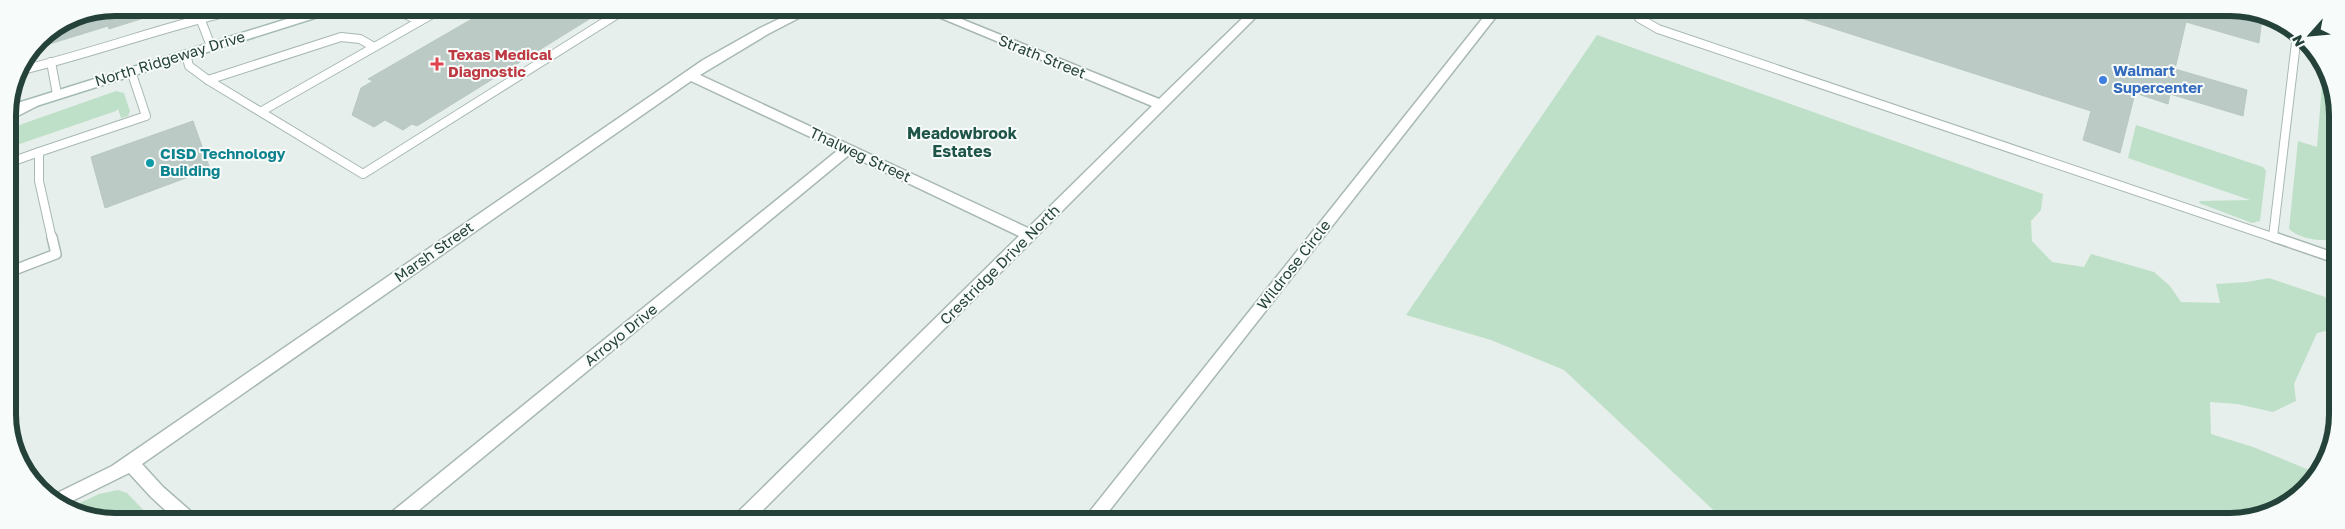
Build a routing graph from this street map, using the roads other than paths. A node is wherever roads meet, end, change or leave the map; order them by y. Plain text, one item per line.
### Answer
1 (209, 16) edge
2 (307, 16) edge
3 (409, 16) edge
4 (429, 16) edge
5 (614, 16) edge
6 (796, 16) edge
7 (943, 16) edge
8 (1251, 16) edge
9 (1490, 16) edge
10 (1638, 16) edge
11 (200, 18) junction
12 (420, 21) junction
13 (211, 46) junction
14 (374, 47) junction
15 (186, 54) junction
16 (2293, 60) edge
17 (51, 62) junction
18 (29, 68) edge
19 (131, 71) junction
20 (690, 75) junction
21 (208, 80) junction
22 (57, 94) junction
23 (35, 101) junction
24 (1162, 105) junction
25 (16, 107) edge
26 (262, 111) junction
27 (16, 112) edge
28 (848, 149) junction
29 (39, 152) junction
30 (16, 160) edge
31 (1030, 235) junction
32 (2273, 238) junction
33 (2329, 256) edge
34 (16, 269) edge
35 (130, 463) junction
36 (63, 497) edge
37 (181, 513) edge
38 (403, 513) edge
39 (748, 513) edge
40 (1098, 513) edge

1 - 11 lane
2 - 13 street, North Ridgeway Drive
3 - 12 lane
4 - 12 lane
5 - 26 lane
6 - 20 street, Marsh Street
7 - 24 street, Strath Street
8 - 24 street, Crestridge Drive North
9 - 40 street, Wildrose Circle
10 - 32 lane
11 - 13 lane
11 - 17 lane
12 - 14 lane
13 - 15 street, North Ridgeway Drive
14 - 21 lane
14 - 26 lane
15 - 19 street, North Ridgeway Drive
15 - 21 lane
16 - 32 lane
17 - 18 lane
17 - 22 lane
19 - 22 street, North Ridgeway Drive
19 - 29 lane
20 - 28 street, Thalweg Street
20 - 35 street, Marsh Street
21 - 26 lane
22 - 23 street, North Ridgeway Drive
23 - 25 street, North Ridgeway Drive
23 - 27 street
24 - 31 street, Crestridge Drive North
28 - 31 street, Thalweg Street
28 - 38 street, Arroyo Drive
29 - 30 lane
29 - 34 lane
31 - 39 street, Crestridge Drive North
32 - 33 lane
35 - 36 street, Marsh Street
35 - 37 street

